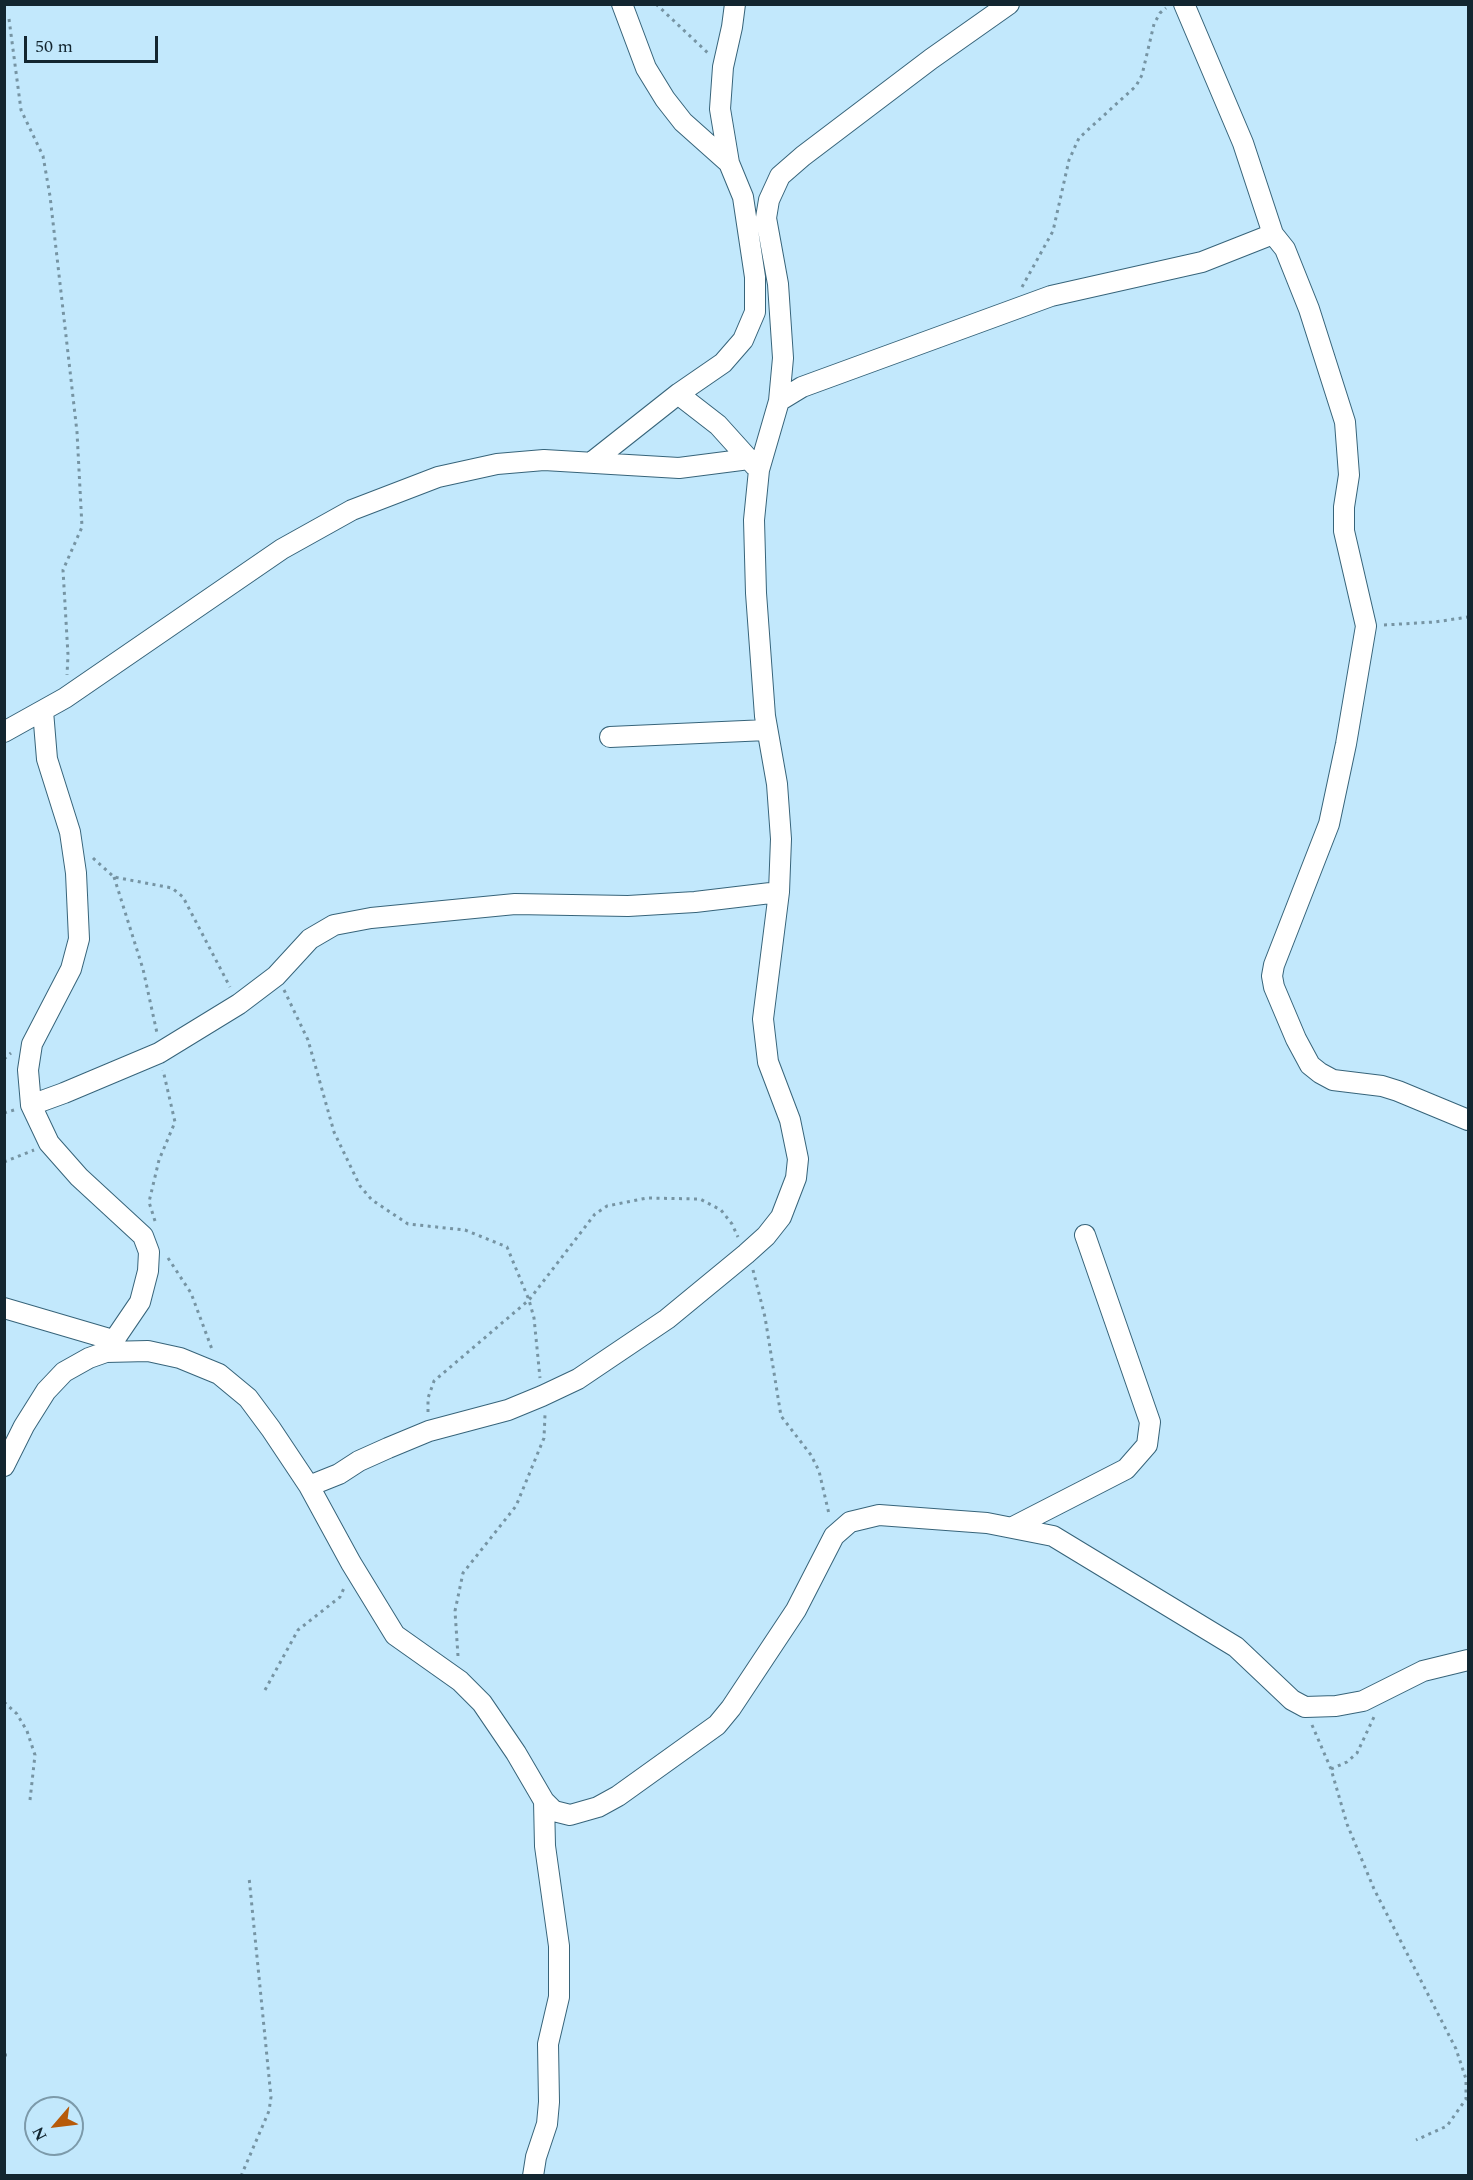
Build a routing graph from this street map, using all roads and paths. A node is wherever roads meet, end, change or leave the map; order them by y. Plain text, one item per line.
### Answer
1 (622, 4) edge
2 (656, 4) edge
3 (735, 4) edge
4 (1009, 4) edge
5 (1171, 4) edge
6 (1184, 4) edge
7 (9, 19) dead end
8 (723, 67) junction
9 (729, 162) junction
10 (1273, 234) junction
11 (1009, 310) junction
12 (678, 394) junction
13 (779, 401) junction
14 (592, 462) junction
15 (754, 465) junction
16 (1468, 617) edge
17 (1366, 626) junction
18 (65, 698) junction
19 (43, 711) junction
20 (767, 730) junction
21 (4, 732) edge
22 (610, 737) dead end
23 (91, 857) dead end
24 (114, 877) junction
25 (779, 892) junction
26 (276, 976) junction
27 (238, 1004) junction
28 (159, 1053) junction
29 (31, 1105) junction
30 (1468, 1120) edge
31 (49, 1143) junction
32 (4, 1162) edge
33 (155, 1222) dead end
34 (1084, 1235) dead end
35 (164, 1251) dead end
36 (746, 1254) junction
37 (529, 1300) junction
38 (4, 1308) edge
39 (110, 1346) junction
40 (219, 1374) junction
41 (542, 1396) junction
42 (429, 1431) junction
43 (4, 1466) edge
44 (309, 1486) junction
45 (1013, 1527) junction
46 (834, 1536) junction
47 (351, 1563) junction
48 (1468, 1660) edge
49 (454, 1676) junction
50 (265, 1690) dead end
51 (1384, 1691) junction
52 (4, 1702) edge
53 (1305, 1707) junction
54 (1331, 1769) junction
55 (30, 1800) dead end
56 (544, 1801) junction
57 (576, 1814) junction
58 (545, 1840) junction
59 (249, 1876) dead end
60 (4, 2055) edge
61 (10, 2055) dead end
62 (1416, 2140) dead end
63 (241, 2175) edge
64 (533, 2175) edge

1 - 9 street
2 - 8 path
3 - 8 street
4 - 13 street
5 - 11 path
6 - 10 street
7 - 18 path
8 - 9 street
9 - 12 street
10 - 11 street
10 - 17 street
11 - 13 street
12 - 14 street
12 - 15 street
13 - 15 street
14 - 15 street
14 - 18 street
15 - 20 street
16 - 17 path
17 - 30 street
18 - 19 street
19 - 21 street
19 - 29 street
20 - 22 street
20 - 25 street
23 - 24 path
24 - 27 path
24 - 28 path
25 - 26 street
25 - 36 street
26 - 27 street
26 - 37 path
27 - 28 street
28 - 29 street
28 - 33 path
29 - 31 street
31 - 32 path
31 - 39 street
34 - 45 street
35 - 40 path
36 - 37 path
36 - 41 street
36 - 46 path
37 - 41 path
37 - 42 path
38 - 39 street
39 - 40 street
39 - 43 street
40 - 44 street
41 - 42 street
41 - 49 path
42 - 44 street
44 - 47 street
45 - 46 street
45 - 53 street
46 - 57 street
47 - 49 street
47 - 50 path
48 - 51 street
49 - 56 street
51 - 53 street
51 - 54 path
52 - 55 path
53 - 54 path
54 - 62 path
56 - 57 street
56 - 58 street
57 - 58 street
58 - 64 street
59 - 63 path
60 - 61 path

